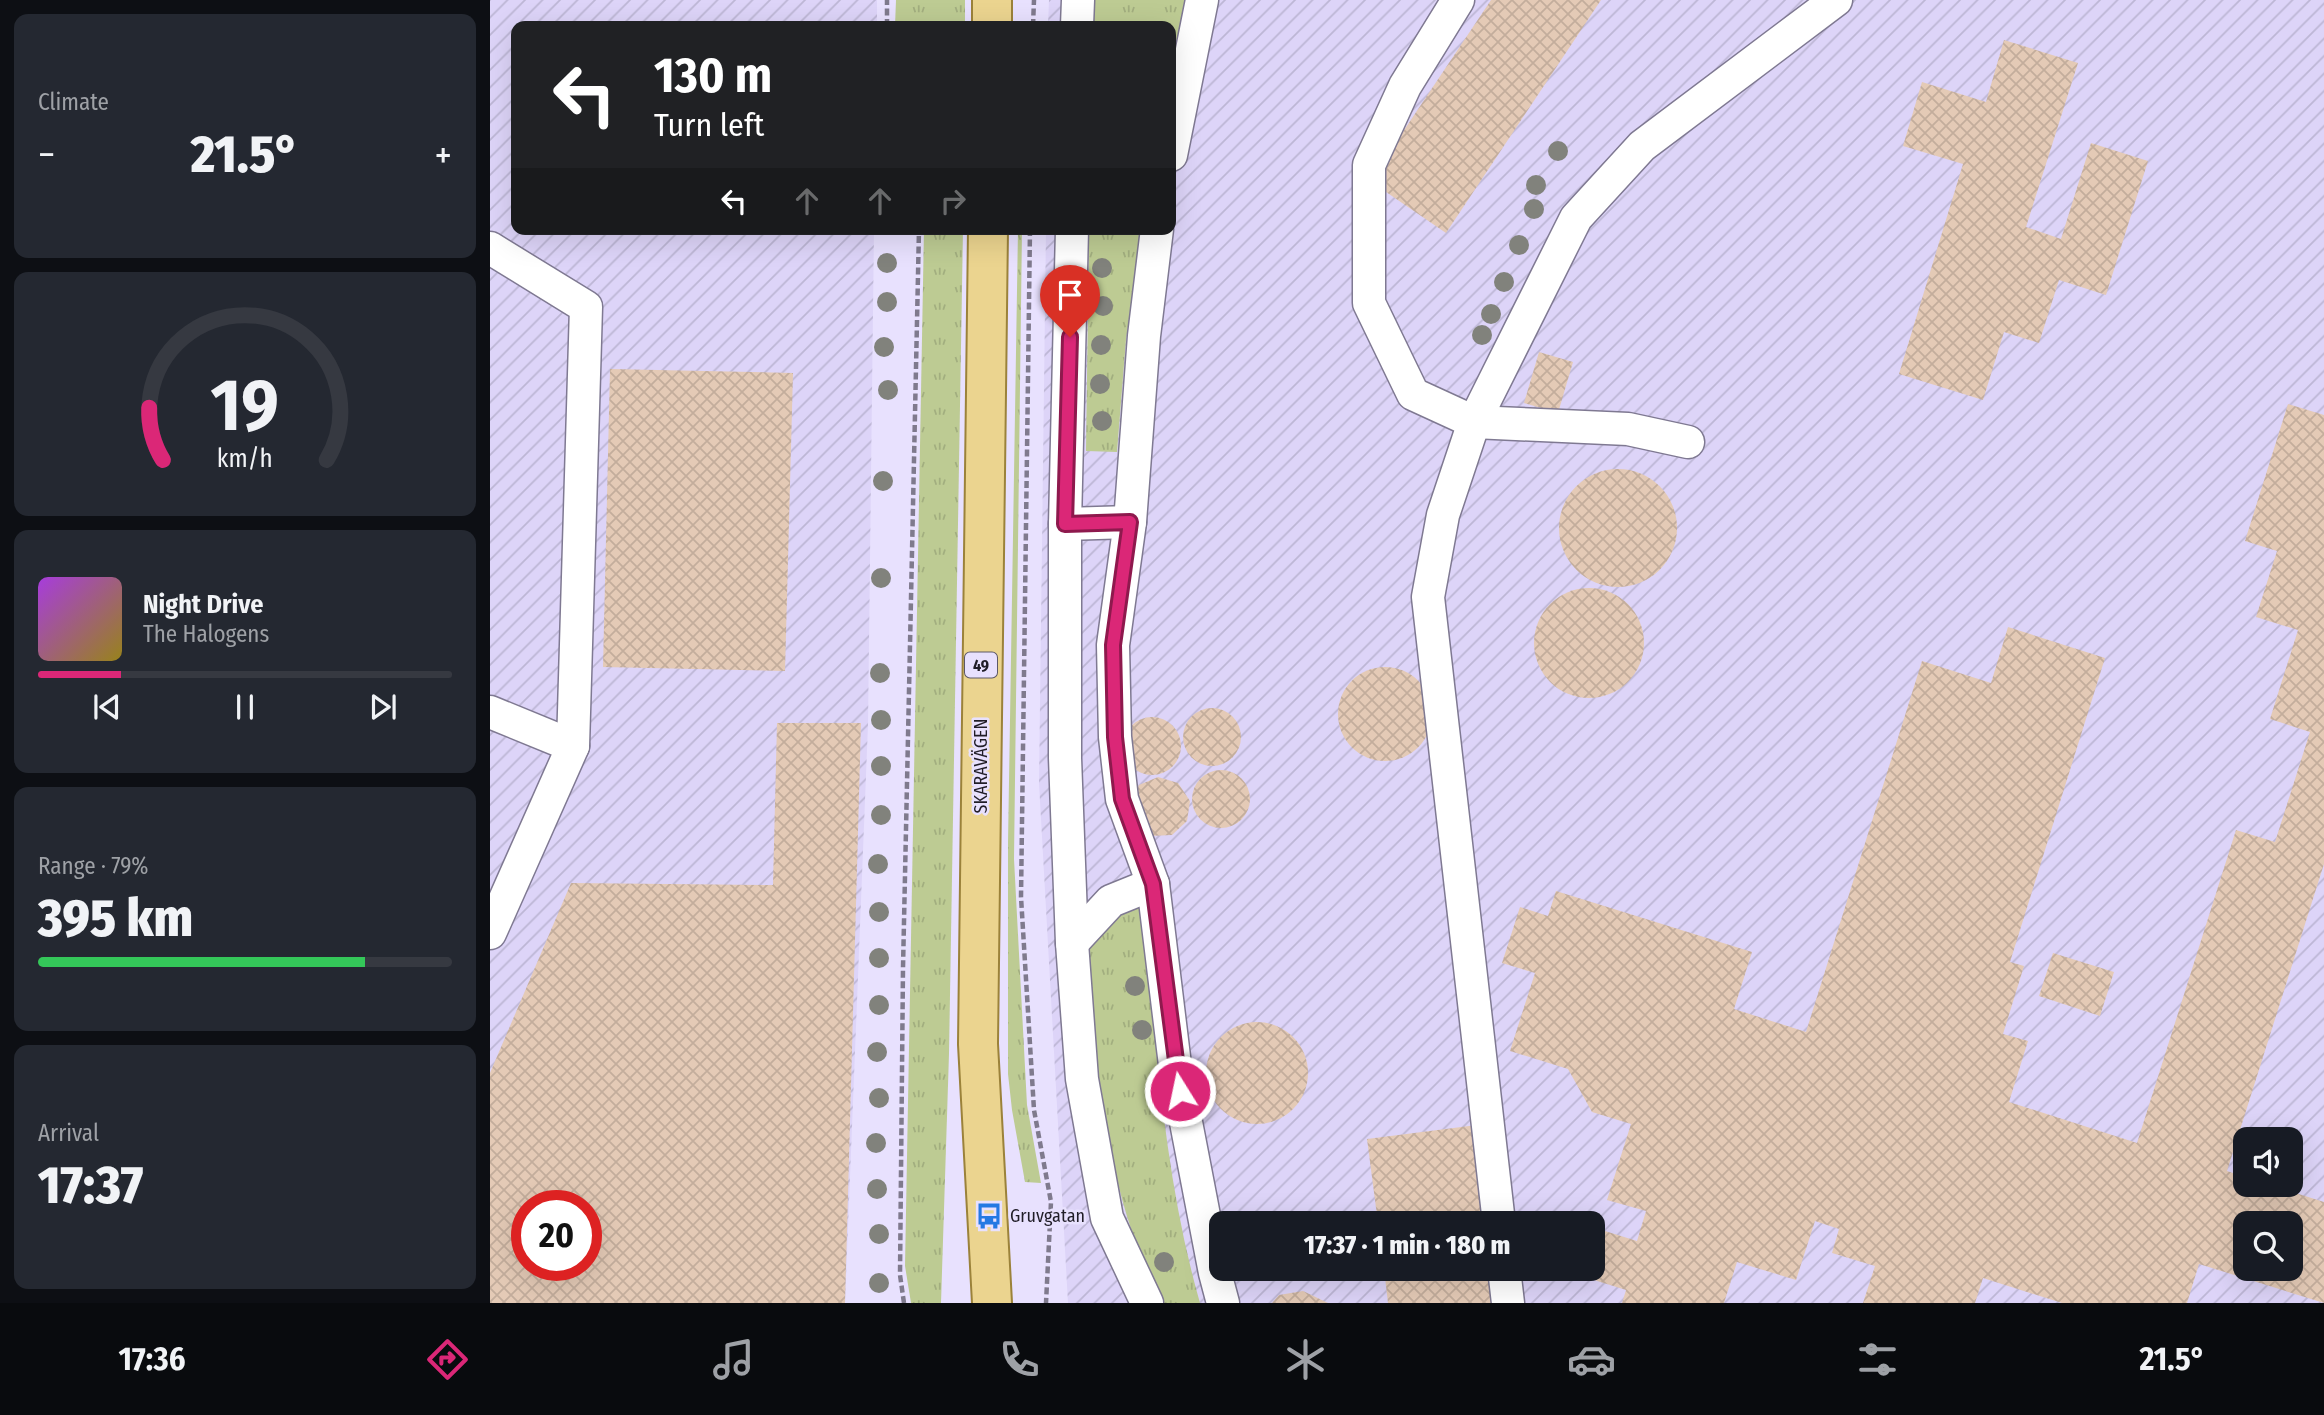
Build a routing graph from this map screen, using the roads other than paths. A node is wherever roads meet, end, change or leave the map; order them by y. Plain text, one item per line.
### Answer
1 (992, 0) edge
2 (1078, 0) edge
3 (1202, 0) edge
4 (1458, 0) edge
5 (1836, 0) edge
6 (992, 21) edge
7 (1077, 21) edge
8 (1176, 130) edge
9 (988, 235) edge
10 (1072, 235) edge
11 (1156, 235) edge
12 (490, 248) edge
13 (1474, 422) junction
14 (1688, 442) dead end
15 (1130, 522) junction
16 (1065, 524) junction
17 (490, 712) edge
18 (573, 746) junction
19 (1153, 884) junction
20 (490, 933) edge
21 (1072, 943) junction
22 (1498, 1211) edge
23 (1505, 1281) edge
24 (992, 1303) edge
25 (1147, 1303) edge
26 (1223, 1303) edge
27 (1508, 1303) edge

1 - 6 main road
2 - 7 street
3 - 8 street
4 - 13 street
5 - 13 street
9 - 24 main road, SKARAVÄGEN / 49
10 - 16 street
11 - 15 street
12 - 18 street
13 - 14 street
13 - 22 street
15 - 16 street
15 - 19 street
16 - 21 street
17 - 18 street
18 - 20 street
19 - 21 street
19 - 26 street
21 - 25 street
23 - 27 street

